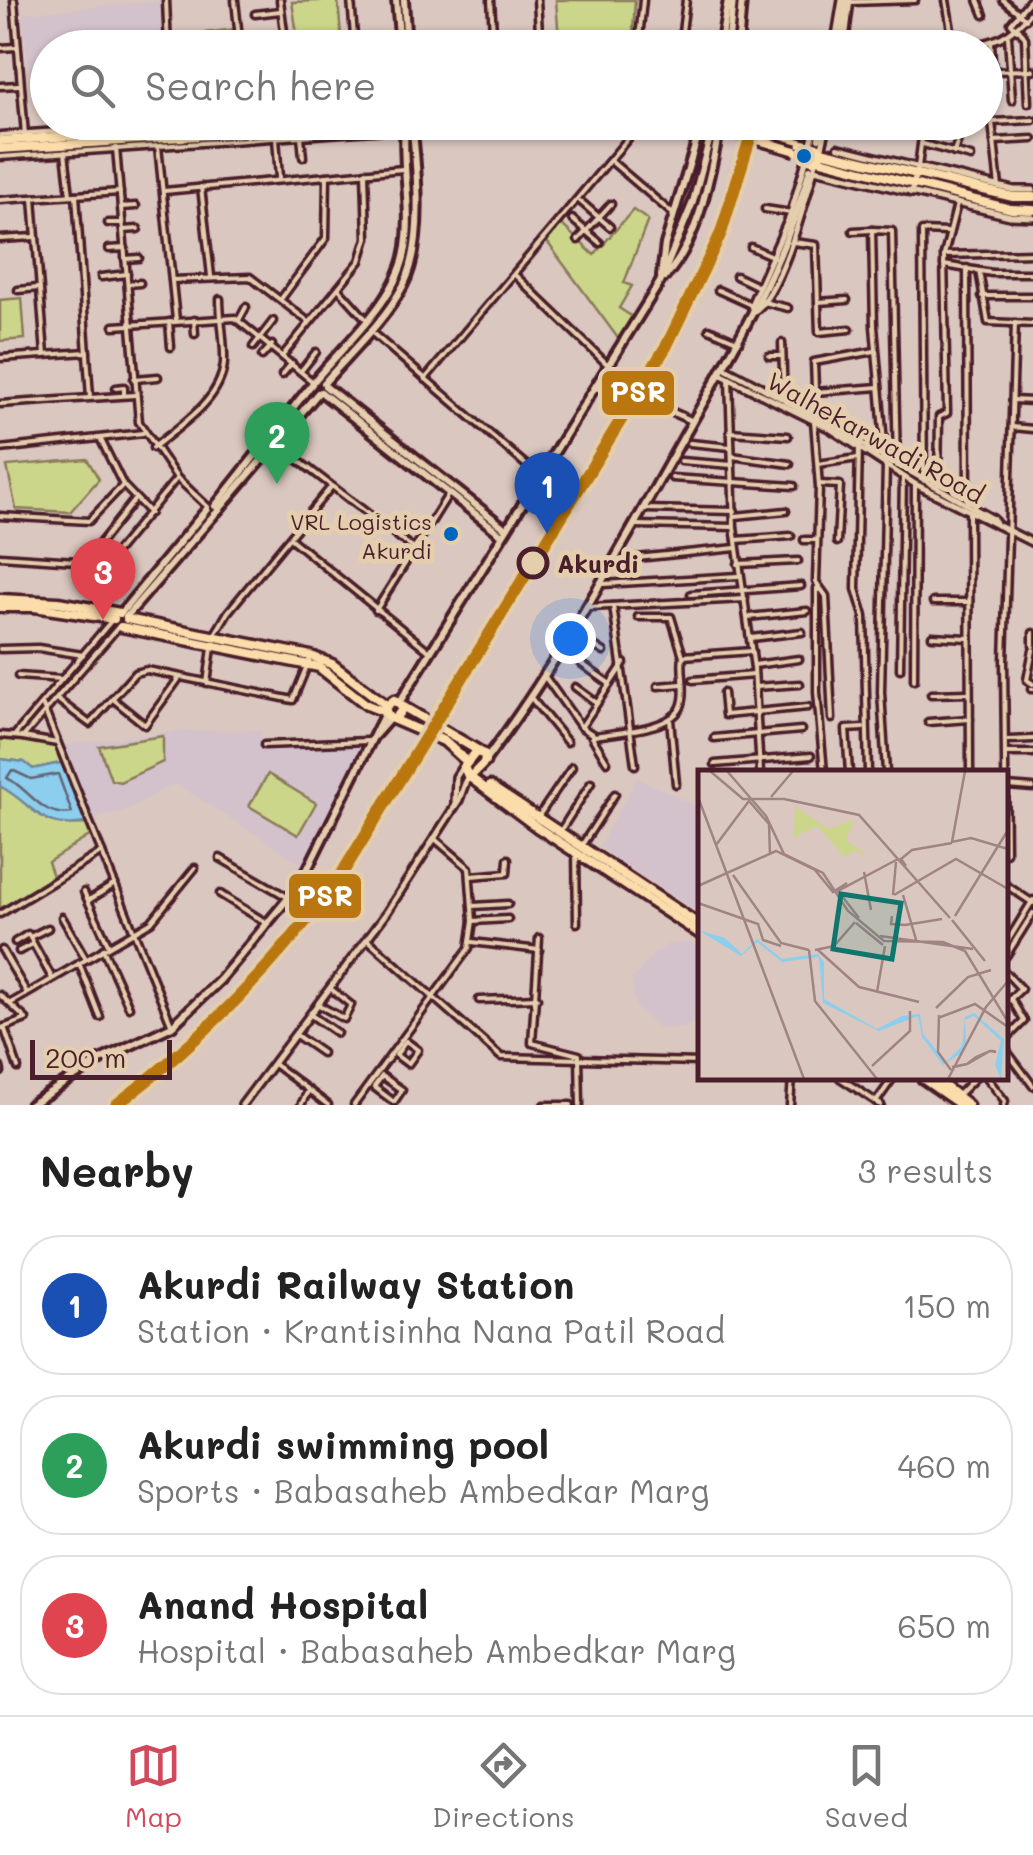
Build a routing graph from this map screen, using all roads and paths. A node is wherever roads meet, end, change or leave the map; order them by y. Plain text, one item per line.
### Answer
1 (14, 0) edge
2 (166, 0) edge
3 (235, 0) edge
4 (282, 0) edge
5 (351, 0) edge
6 (400, 0) edge
7 (492, 0) edge
8 (537, 0) edge
9 (643, 0) edge
10 (686, 0) edge
11 (731, 0) edge
12 (742, 0) edge
13 (848, 0) edge
14 (915, 0) edge
15 (946, 0) edge
16 (978, 0) edge
17 (1003, 0) edge
18 (1030, 0) edge
19 (889, 1) edge
20 (1033, 10) edge
21 (281, 11) junction
22 (254, 14) dead end
23 (1019, 14) junction
24 (984, 15) dead end
25 (1026, 18) junction
26 (167, 30) edge
27 (238, 30) edge
28 (284, 30) edge
29 (354, 30) edge
30 (402, 30) edge
31 (493, 30) edge
32 (539, 30) edge
33 (640, 30) edge
34 (682, 30) edge
35 (724, 30) edge
36 (729, 30) edge
37 (740, 30) edge
38 (842, 30) edge
39 (951, 30) edge
40 (1018, 30) junction
41 (1008, 36) junction
42 (1033, 37) edge
43 (1003, 38) edge
44 (1025, 38) junction
45 (16, 47) junction
46 (0, 48) edge
47 (1003, 70) edge
48 (1011, 70) junction
49 (1030, 70) edge
50 (19, 85) junction
51 (0, 86) edge
52 (1012, 100) dead end
53 (1028, 103) dead end
54 (1033, 120) edge
55 (1003, 121) edge
56 (25, 136) junction
57 (30, 136) edge
58 (0, 138) edge
59 (1033, 139) edge
60 (94, 140) edge
61 (108, 140) edge
62 (115, 140) edge
63 (126, 140) edge
64 (189, 140) edge
65 (276, 140) edge
66 (301, 140) edge
67 (406, 140) edge
68 (409, 140) edge
69 (628, 140) edge
70 (697, 140) edge
71 (714, 140) edge
72 (766, 140) edge
73 (778, 140) edge
74 (810, 140) edge
75 (819, 140) edge
76 (922, 140) edge
77 (958, 140) edge
78 (994, 141) joint
79 (921, 144) junction
80 (158, 146) junction
81 (838, 147) dead end
82 (0, 149) edge
83 (804, 150) junction
84 (65, 152) junction
85 (954, 153) junction
86 (0, 157) edge
87 (302, 157) dead end
88 (971, 157) dead end
89 (612, 162) junction
90 (816, 162) junction
91 (403, 169) junction
92 (916, 171) junction
93 (365, 172) junction
94 (327, 176) junction
95 (279, 180) junction
96 (999, 186) junction
97 (201, 187) junction
98 (404, 187) junction
99 (414, 187) junction
100 (164, 190) junction
101 (912, 190) junction
102 (120, 192) junction
103 (1033, 194) edge
104 (73, 195) junction
105 (33, 198) junction
106 (0, 200) edge
107 (579, 200) junction
108 (611, 204) dead end
109 (957, 204) junction
110 (136, 206) dead end
111 (121, 207) junction
112 (765, 209) dead end
113 (1033, 213) edge
114 (674, 214) junction
115 (791, 214) junction
116 (598, 217) junction
117 (572, 219) dead end
118 (122, 223) junction
119 (108, 224) dead end
120 (610, 227) dead end
121 (138, 229) dead end
122 (123, 230) junction
123 (872, 230) junction
124 (586, 231) junction
125 (853, 231) dead end
126 (946, 232) junction
127 (35, 237) junction
128 (0, 239) edge
129 (578, 240) dead end
130 (793, 242) junction
131 (600, 243) dead end
132 (752, 247) dead end
133 (124, 248) junction
134 (109, 249) dead end
135 (1033, 253) edge
136 (944, 256) junction
137 (774, 257) junction
138 (139, 258) dead end
139 (126, 259) junction
140 (944, 265) junction
141 (967, 268) junction
142 (979, 271) junction
143 (1033, 273) edge
144 (127, 274) junction
145 (515, 274) junction
146 (211, 276) junction
147 (736, 276) dead end
148 (102, 277) dead end
149 (172, 280) junction
150 (660, 282) junction
151 (128, 284) junction
152 (140, 284) dead end
153 (760, 287) junction
154 (40, 288) junction
155 (338, 289) junction
156 (18, 290) dead end
157 (718, 290) dead end
158 (982, 296) junction
159 (1033, 296) edge
160 (220, 299) dead end
161 (282, 299) junction
162 (848, 300) dead end
163 (764, 302) junction
164 (818, 302) junction
165 (246, 307) dead end
166 (752, 308) junction
167 (788, 308) dead end
168 (220, 318) junction
169 (366, 319) junction
170 (194, 320) junction
171 (240, 320) junction
172 (273, 321) dead end
173 (172, 322) junction
174 (309, 322) junction
175 (1016, 323) junction
176 (1033, 324) edge
177 (131, 325) junction
178 (114, 326) dead end
179 (709, 329) dead end
180 (850, 329) dead end
181 (370, 330) junction
182 (195, 334) dead end
183 (261, 337) junction
184 (739, 342) junction
185 (782, 342) dead end
186 (272, 345) junction
187 (171, 347) dead end
188 (253, 348) dead end
189 (876, 351) junction
190 (88, 352) junction
191 (316, 352) dead end
192 (45, 355) junction
193 (283, 355) junction
194 (262, 356) dead end
195 (769, 356) dead end
196 (782, 356) junction
197 (0, 358) edge
198 (292, 363) junction
199 (609, 366) junction
200 (302, 371) junction
201 (725, 374) junction
202 (282, 375) dead end
203 (158, 377) dead end
204 (425, 378) junction
205 (134, 379) junction
206 (318, 386) junction
207 (879, 387) junction
208 (116, 388) dead end
209 (595, 388) junction
210 (632, 392) dead end
211 (815, 392) junction
212 (135, 394) junction
213 (124, 395) junction
214 (90, 397) junction
215 (643, 398) dead end
216 (784, 398) junction
217 (1013, 400) junction
218 (1033, 401) edge
219 (0, 404) edge
220 (818, 419) junction
221 (692, 421) junction
222 (1012, 427) junction
223 (1033, 428) edge
224 (730, 432) junction
225 (143, 433) junction
226 (788, 436) dead end
227 (100, 440) junction
228 (277, 444) junction
229 (690, 444) dead end
230 (858, 446) junction
231 (731, 447) junction
232 (153, 448) junction
233 (0, 449) edge
234 (885, 455) junction
235 (732, 456) junction
236 (859, 458) junction
237 (681, 460) dead end
238 (790, 464) dead end
239 (818, 464) junction
240 (886, 464) junction
241 (732, 465) junction
242 (896, 467) junction
243 (540, 476) junction
244 (904, 476) junction
245 (176, 478) junction
246 (672, 478) dead end
247 (733, 480) junction
248 (924, 480) junction
249 (819, 484) junction
250 (915, 484) junction
251 (122, 485) junction
252 (794, 486) dead end
253 (330, 487) junction
254 (938, 487) junction
255 (450, 492) junction
256 (135, 499) junction
257 (968, 508) junction
258 (645, 509) junction
259 (212, 510) junction
260 (786, 511) dead end
261 (150, 513) junction
262 (735, 513) junction
263 (0, 516) edge
264 (635, 525) junction
265 (734, 526) junction
266 (504, 532) junction
267 (1010, 532) junction
268 (791, 536) dead end
269 (290, 538) junction
270 (736, 540) junction
271 (804, 540) dead end
272 (816, 540) junction
273 (837, 542) dead end
274 (1033, 544) edge
275 (97, 547) dead end
276 (736, 548) junction
277 (414, 550) junction
278 (0, 556) edge
279 (615, 560) junction
280 (798, 561) dead end
281 (738, 564) junction
282 (740, 576) junction
283 (598, 584) junction
284 (801, 586) dead end
285 (817, 588) junction
286 (744, 590) junction
287 (691, 594) dead end
288 (745, 598) junction
289 (0, 599) edge
290 (934, 602) dead end
291 (968, 602) junction
292 (613, 606) junction
293 (0, 607) edge
294 (584, 607) junction
295 (376, 610) junction
296 (807, 611) dead end
297 (748, 616) junction
298 (638, 618) dead end
299 (121, 619) junction
300 (569, 630) junction
301 (802, 632) dead end
302 (1033, 633) edge
303 (932, 636) dead end
304 (751, 638) junction
305 (968, 638) junction
306 (214, 641) junction
307 (559, 648) junction
308 (1033, 648) edge
309 (0, 649) edge
310 (752, 651) junction
311 (430, 652) junction
312 (604, 652) dead end
313 (83, 655) junction
314 (683, 656) junction
315 (799, 659) dead end
316 (309, 660) junction
317 (624, 663) junction
318 (754, 665) junction
319 (900, 668) dead end
320 (754, 675) junction
321 (18, 676) dead end
322 (546, 676) junction
323 (180, 677) junction
324 (62, 679) junction
325 (693, 680) dead end
326 (914, 680) dead end
327 (207, 683) junction
328 (610, 684) junction
329 (682, 684) junction
330 (800, 684) dead end
331 (658, 686) dead end
332 (575, 687) dead end
333 (755, 687) junction
334 (1032, 687) edge
335 (723, 693) dead end
336 (969, 693) junction
337 (931, 694) dead end
338 (113, 698) junction
339 (58, 700) junction
340 (532, 700) junction
341 (597, 703) junction
342 (42, 704) junction
343 (401, 704) junction
344 (808, 706) dead end
345 (388, 713) junction
346 (755, 713) junction
347 (46, 714) junction
348 (670, 718) junction
349 (970, 719) junction
350 (832, 720) dead end
351 (928, 722) dead end
352 (581, 726) junction
353 (864, 728) junction
354 (629, 730) junction
355 (801, 730) dead end
356 (756, 734) junction
357 (0, 735) edge
358 (14, 736) junction
359 (592, 736) junction
360 (23, 737) junction
361 (374, 738) junction
362 (714, 738) dead end
363 (1007, 740) junction
364 (1033, 740) edge
365 (57, 742) junction
366 (567, 742) dead end
367 (264, 745) dead end
368 (494, 746) junction
369 (479, 751) junction
370 (1007, 753) junction
371 (1033, 753) edge
372 (811, 756) dead end
373 (758, 761) junction
374 (466, 762) junction
375 (485, 762) junction
376 (607, 762) dead end
377 (635, 764) dead end
378 (715, 764) dead end
379 (572, 767) dead end
380 (760, 770) edge
381 (824, 770) edge
382 (849, 770) edge
383 (868, 770) edge
384 (886, 770) edge
385 (970, 770) edge
386 (1008, 770) edge
387 (471, 777) junction
388 (591, 783) dead end
389 (676, 784) dead end
390 (1008, 786) joint
391 (1033, 788) edge
392 (614, 794) dead end
393 (1008, 800) edge
394 (455, 804) junction
395 (538, 818) junction
396 (560, 832) junction
397 (434, 839) junction
398 (578, 849) junction
399 (102, 852) junction
400 (220, 858) dead end
401 (508, 860) dead end
402 (195, 868) dead end
403 (470, 876) junction
404 (115, 884) junction
405 (1008, 886) edge
406 (84, 892) dead end
407 (220, 894) dead end
408 (290, 899) junction
409 (89, 900) junction
410 (1033, 902) edge
411 (508, 904) dead end
412 (472, 906) junction
413 (0, 914) edge
414 (1033, 914) edge
415 (62, 917) dead end
416 (508, 919) dead end
417 (473, 922) junction
418 (577, 922) dead end
419 (270, 924) junction
420 (698, 924) edge
421 (48, 928) dead end
422 (134, 931) junction
423 (698, 933) edge
424 (539, 938) dead end
425 (367, 939) junction
426 (31, 940) junction
427 (1008, 941) edge
428 (16, 942) dead end
429 (472, 942) junction
430 (106, 947) junction
431 (2, 950) edge
432 (539, 950) junction
433 (19, 952) dead end
434 (1008, 953) edge
435 (86, 959) junction
436 (79, 963) junction
437 (538, 970) junction
438 (548, 970) dead end
439 (1008, 974) edge
440 (52, 978) junction
441 (330, 988) junction
442 (27, 993) junction
443 (548, 993) dead end
444 (0, 995) edge
445 (537, 996) junction
446 (433, 998) junction
447 (1012, 998) junction
448 (479, 1000) dead end
449 (1008, 1001) edge
450 (11, 1003) junction
451 (318, 1004) junction
452 (129, 1007) dead end
453 (311, 1015) junction
454 (100, 1018) dead end
455 (172, 1026) junction
456 (2, 1028) edge
457 (337, 1033) dead end
458 (296, 1035) junction
459 (1008, 1036) edge
460 (403, 1041) junction
461 (395, 1052) junction
462 (322, 1053) dead end
463 (1008, 1053) edge
464 (581, 1060) junction
465 (698, 1062) edge
466 (274, 1064) junction
467 (18, 1068) dead end
468 (792, 1080) edge
469 (843, 1080) edge
470 (893, 1080) edge
471 (926, 1080) edge
472 (937, 1080) edge
473 (973, 1080) edge
474 (988, 1080) edge
475 (372, 1085) junction
476 (1033, 1086) edge
477 (309, 1090) junction
478 (958, 1094) junction
479 (878, 1103) edge
480 (30, 1105) edge
481 (242, 1105) edge
482 (301, 1105) edge
483 (328, 1105) edge
484 (354, 1105) edge
485 (544, 1105) edge
486 (571, 1105) edge
487 (580, 1105) edge
488 (790, 1105) edge
489 (965, 1105) edge
490 (1004, 1105) edge

1 - 45 street
2 - 26 street
3 - 27 street
4 - 21 street
5 - 29 street
6 - 30 main road
7 - 31 street
8 - 32 street
9 - 33 street
10 - 34 street
11 - 35 main road
11 - 36 main road
12 - 37 main road
13 - 19 street
13 - 38 main road
14 - 19 street
15 - 39 street
16 - 24 street
17 - 23 street
18 - 23 street
20 - 25 street
21 - 22 street
21 - 28 street
23 - 25 street
23 - 40 street
25 - 40 street
40 - 41 street
40 - 44 street
41 - 43 street
41 - 48 street
42 - 44 street
44 - 49 street
45 - 46 street
45 - 50 street
47 - 48 street
48 - 49 street
48 - 52 street
49 - 53 street
50 - 51 street
50 - 56 street
54 - 55 street
56 - 57 main road
56 - 58 main road
59 - 78 street
60 - 82 main road
61 - 84 street
62 - 102 street
63 - 80 street
64 - 80 street
65 - 95 street
66 - 87 street
67 - 91 main road
68 - 99 main road
69 - 89 street
70 - 114 main road
71 - 150 main road
72 - 83 main road, bridge
73 - 83 main road
74 - 83 street
75 - 90 street
76 - 79 street
77 - 85 street
78 - 96 street
79 - 85 street
79 - 92 street
80 - 100 street
81 - 92 street
83 - 90 main road
83 - 115 street
84 - 86 street
84 - 104 street
85 - 88 street
89 - 107 street
89 - 114 street
90 - 92 main road
90 - 101 main road
90 - 130 street
90 - 166 main road
91 - 93 street
91 - 98 main road
92 - 96 street
92 - 101 street
92 - 103 main road
93 - 94 street
93 - 155 street
94 - 95 street
94 - 161 street
95 - 97 street
96 - 103 street
97 - 100 street
97 - 146 street
98 - 99 main road
98 - 169 main road
99 - 181 main road
100 - 149 street
101 - 109 street
101 - 113 main road
102 - 104 street
102 - 111 street
104 - 105 street
104 - 190 street
105 - 106 street
105 - 127 street
107 - 116 street
107 - 145 street
108 - 116 street
109 - 113 street
109 - 126 street
110 - 111 street
111 - 118 street
112 - 115 street
114 - 150 main road
115 - 137 street
116 - 120 street
116 - 124 street
117 - 124 street
118 - 119 street
118 - 122 street
121 - 122 street
122 - 133 street
123 - 125 street
123 - 189 street
123 - 242 street
124 - 129 street
124 - 131 street
126 - 136 street
126 - 248 street
127 - 128 street
127 - 154 street
130 - 163 street
130 - 164 street
132 - 137 street
133 - 134 street
133 - 139 street
135 - 136 street
136 - 140 street
137 - 153 street
138 - 139 street
139 - 144 street
140 - 141 street
140 - 254 street
141 - 142 street
141 - 257 street
142 - 143 street
142 - 158 street
144 - 148 street
144 - 151 street
145 - 199 street
145 - 204 street
146 - 149 street
146 - 161 street
147 - 153 street
149 - 173 street
150 - 199 main road
151 - 152 street
151 - 177 street
153 - 166 street
154 - 156 street
154 - 192 street
155 - 169 street
155 - 174 street
157 - 166 street
158 - 159 street
158 - 175 street
160 - 168 street
161 - 174 street
162 - 164 street
163 - 166 street
163 - 167 street
164 - 180 street
165 - 171 street
166 - 184 main road
168 - 170 street
168 - 171 street
168 - 232 street
169 - 206 main road
170 - 173 street
170 - 182 street
171 - 183 street
172 - 183 street
173 - 177 street
173 - 187 street
174 - 193 street
175 - 176 street
175 - 217 street
177 - 178 street
177 - 205 street
179 - 184 street
181 - 204 street
181 - 206 main road
183 - 186 street
183 - 188 street
184 - 201 main road
185 - 196 street
186 - 193 street
186 - 194 street
189 - 207 street
189 - 211 street
190 - 192 street
190 - 214 street
191 - 200 street
192 - 197 street
193 - 198 street
195 - 196 street
196 - 216 street
198 - 200 street
198 - 202 street
199 - 209 main road
200 - 206 street
201 - 216 street, Walhekarwadi Road
201 - 220 street, Walhekarwadi Road
201 - 221 main road
201 - 224 street
203 - 205 street
204 - 243 street
205 - 212 street
206 - 228 main road
206 - 255 main road
206 - 259 main road
206 - 266 main road
207 - 211 street
207 - 234 street
208 - 213 street
209 - 210 street
209 - 243 main road
211 - 220 street
212 - 213 street
212 - 225 street
213 - 214 street
214 - 219 street
215 - 221 street
216 - 220 street, Walhekarwadi Road
217 - 218 street
217 - 222 street
220 - 230 street, Walhekarwadi Road
220 - 234 street, Walhekarwadi Road
220 - 239 street
221 - 258 main road
222 - 223 street
222 - 267 street
224 - 226 street
224 - 231 street
225 - 227 street
225 - 232 street
227 - 233 street
227 - 251 street
228 - 253 street
228 - 259 main road
229 - 231 street
230 - 236 street
230 - 240 street, Walhekarwadi Road
231 - 235 street
232 - 245 street
234 - 242 street, Walhekarwadi Road
235 - 238 street
235 - 241 street
236 - 239 street
236 - 353 street
237 - 241 street
239 - 249 street
240 - 242 street, Walhekarwadi Road
240 - 384 street
241 - 247 street
242 - 244 street, Walhekarwadi Road
242 - 248 street, Walhekarwadi Road
243 - 266 main road
244 - 250 street, Walhekarwadi Road
244 - 319 street
245 - 259 street
245 - 261 street
246 - 247 street
247 - 252 street
247 - 262 street
248 - 254 street, Walhekarwadi Road
249 - 272 street
249 - 273 street
250 - 257 street, Walhekarwadi Road
250 - 326 street
251 - 256 street
251 - 263 street
253 - 269 street
253 - 277 street
254 - 257 street, Walhekarwadi Road
255 - 266 main road
255 - 277 street
256 - 261 street
256 - 275 street
257 - 267 street, Walhekarwadi Road
257 - 291 street
258 - 262 street
258 - 264 main road
259 - 299 main road
259 - 299 main road
260 - 262 street
261 - 278 street
262 - 265 street
264 - 265 street
264 - 279 main road
265 - 270 street
266 - 311 main road
267 - 274 street, Walhekarwadi Road
267 - 363 street
268 - 270 street
269 - 295 street
269 - 306 street
270 - 276 street
271 - 272 street
272 - 285 street
276 - 279 street
276 - 281 street
277 - 295 street
279 - 283 main road
280 - 281 street
281 - 282 street
282 - 283 street
282 - 286 street
283 - 294 main road
284 - 286 street
285 - 350 street
285 - 381 street
286 - 287 street
286 - 288 street
288 - 292 street
288 - 297 street
289 - 299 main road
290 - 291 street
291 - 305 street
292 - 294 street
292 - 317 street
293 - 299 main road
294 - 300 main road
295 - 311 street
296 - 297 street
297 - 304 street
298 - 314 street
299 - 306 main road
299 - 313 street
299 - 339 street
300 - 307 main road
300 - 312 street
301 - 304 street
302 - 308 street
303 - 305 street
304 - 310 street
305 - 336 street
306 - 316 main road
306 - 327 street
307 - 322 main road
307 - 328 street
308 - 334 street
309 - 313 street
310 - 314 street
310 - 318 street
311 - 343 main road
313 - 324 street
314 - 329 street
315 - 318 street
316 - 327 street
316 - 345 main road
317 - 328 street
317 - 354 street
318 - 320 street
320 - 325 street
320 - 333 street
321 - 324 street
322 - 340 main road
322 - 352 street
323 - 327 street
323 - 338 street
323 - 338 street
324 - 342 street
328 - 341 street
329 - 331 street
329 - 348 street
330 - 333 street
332 - 341 street
333 - 346 street
335 - 346 street
336 - 337 street
336 - 349 street
338 - 339 street
339 - 347 street
340 - 366 street
340 - 368 main road
341 - 352 street
342 - 347 street
342 - 358 street
343 - 345 main road
343 - 345 main road
343 - 369 main road
344 - 346 street
345 - 361 main road
345 - 374 main road
346 - 356 street
347 - 360 street
347 - 365 street
348 - 354 street
348 - 389 street
349 - 351 street
349 - 385 street
352 - 359 street
353 - 382 street
353 - 383 street
354 - 359 street
354 - 377 street
355 - 356 street
356 - 362 street
356 - 373 street
357 - 358 street
358 - 360 street
359 - 376 street
360 - 365 street
361 - 367 street
361 - 408 main road
363 - 364 street
363 - 370 street
365 - 399 street
368 - 369 main road
368 - 375 main road
369 - 374 main road
369 - 375 main road
370 - 371 street
370 - 386 street
372 - 373 street
373 - 378 street
373 - 380 street
374 - 387 main road
374 - 394 street
375 - 387 main road
379 - 395 street
387 - 394 street
387 - 395 main road
387 - 398 main road
388 - 396 street
390 - 391 street
390 - 393 street
392 - 398 street
394 - 397 street
395 - 396 main road
396 - 398 main road
397 - 403 street
397 - 425 street
398 - 418 street
398 - 420 main road
398 - 423 main road
399 - 404 street
399 - 413 street
400 - 408 street
401 - 403 street
402 - 422 street
403 - 412 street
404 - 409 street
404 - 422 street
405 - 410 street
406 - 409 street
407 - 419 street
408 - 419 main road
409 - 430 street
410 - 427 street
411 - 412 street
412 - 417 street
414 - 434 street
415 - 435 street
416 - 417 street
417 - 429 street
419 - 455 main road
421 - 426 street
422 - 430 street
422 - 455 street
424 - 432 street
425 - 441 street
425 - 446 street
426 - 428 street
426 - 433 street
426 - 440 street
429 - 432 street
429 - 446 street
430 - 435 street
430 - 452 street
431 - 442 street
432 - 437 street
435 - 436 street
436 - 440 street
436 - 454 street
437 - 438 street
437 - 445 street
439 - 447 street
440 - 442 street
441 - 451 street
441 - 451 street
442 - 450 street
443 - 445 street
444 - 450 street
445 - 448 street
445 - 464 street
446 - 460 street
446 - 464 street
447 - 449 street
447 - 459 street
450 - 456 street
451 - 453 street
453 - 457 street
453 - 458 street
455 - 480 main road
456 - 467 street
458 - 462 street
458 - 466 street
460 - 461 street
460 - 461 street
461 - 475 street
463 - 476 street
464 - 465 street
464 - 487 street
466 - 477 street
466 - 481 street
468 - 488 street
469 - 479 street
470 - 479 street
471 - 489 main road
472 - 478 main road
473 - 478 street
474 - 490 street
475 - 475 street
475 - 484 street
477 - 482 street
477 - 483 street
478 - 489 main road
485 - 486 street

